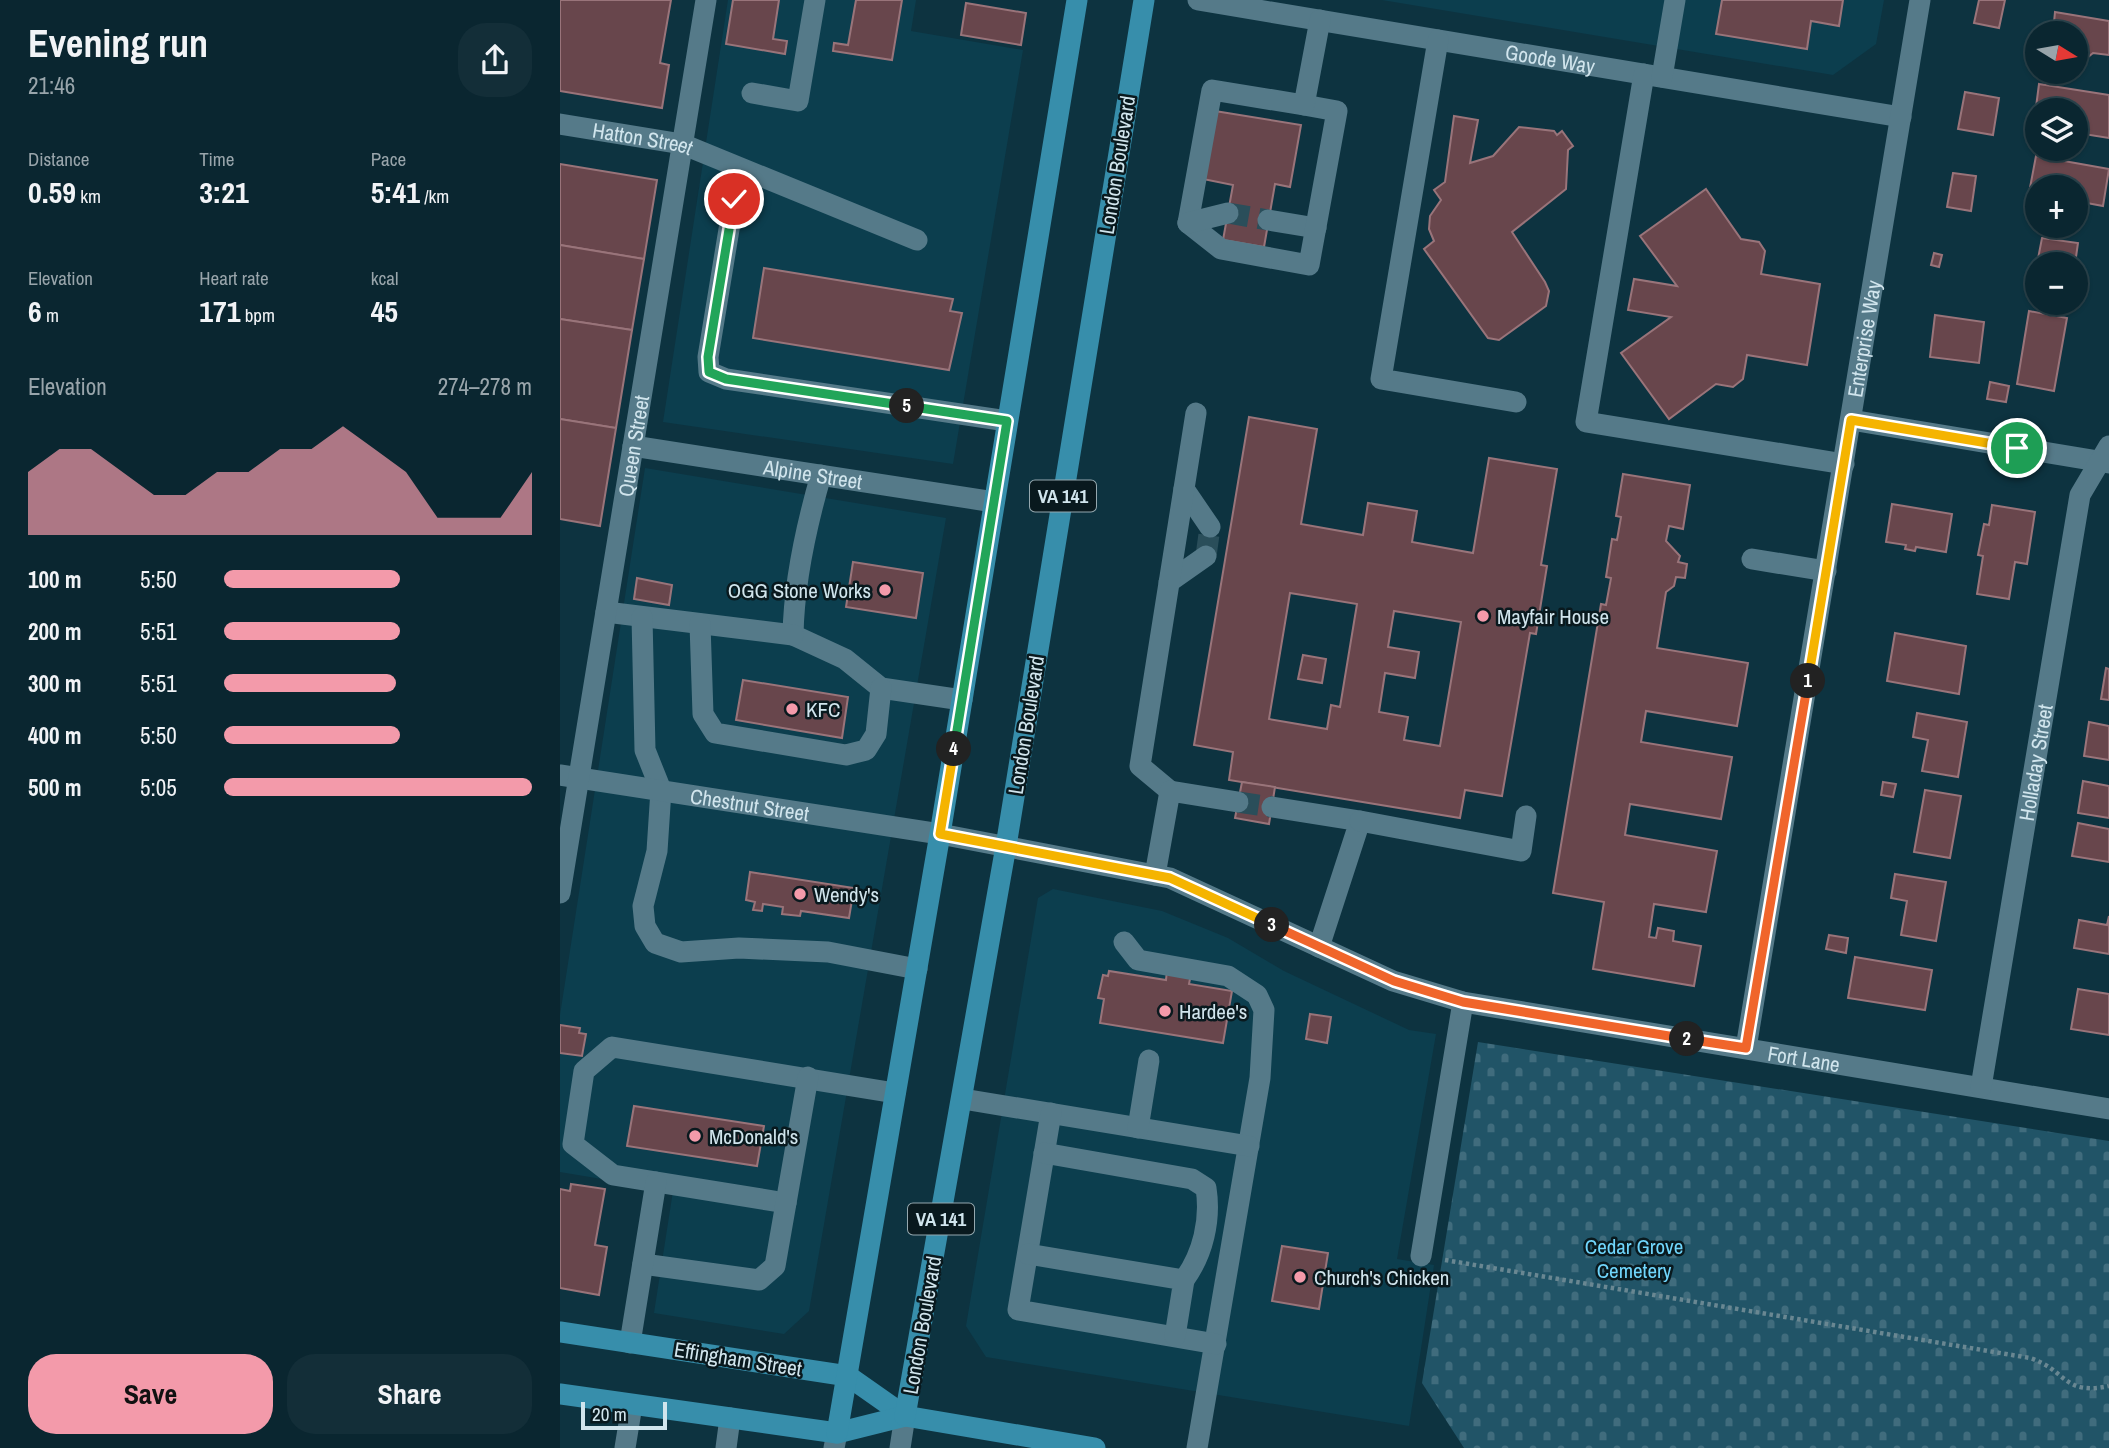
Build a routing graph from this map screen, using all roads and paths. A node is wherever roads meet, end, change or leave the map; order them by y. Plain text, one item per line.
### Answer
1 (706, 0) edge
2 (815, 0) edge
3 (1077, 0) edge
4 (1144, 0) edge
5 (1198, 0) edge
6 (1675, 0) edge
7 (1920, 0) edge
8 (1295, 8) edge
9 (1320, 20) junction
10 (1438, 40) junction
11 (1653, 75) junction
12 (752, 93) dead end
13 (1304, 105) junction
14 (1901, 117) junction
15 (560, 124) edge
16 (682, 144) junction
17 (746, 171) junction
18 (1228, 213) tunnel mouth
19 (1268, 220) tunnel mouth
20 (1188, 223) junction
21 (1316, 228) junction
22 (917, 240) dead end
23 (1516, 401) dead end
24 (1196, 412) dead end
25 (1851, 420) junction
26 (1007, 421) junction
27 (633, 446) junction
28 (2106, 457) edge
29 (1844, 464) junction
30 (821, 475) junction
31 (1184, 489) junction
32 (994, 502) junction
33 (1210, 527) tunnel mouth
34 (1206, 555) dead end
35 (1752, 559) dead end
36 (1826, 572) junction
37 (1169, 582) junction
38 (606, 612) junction
39 (642, 617) junction
40 (700, 624) junction
41 (793, 635) junction
42 (881, 688) junction
43 (962, 700) junction
44 (569, 776) edge
45 (661, 790) junction
46 (1170, 791) junction
47 (1238, 802) tunnel mouth
48 (1272, 807) tunnel mouth
49 (1526, 816) dead end
50 (1360, 821) junction
51 (940, 834) junction
52 (1006, 846) junction
53 (1155, 875) junction
54 (560, 892) edge
55 (1124, 942) dead end
56 (1319, 947) junction
57 (917, 968) junction
58 (1463, 1002) junction
59 (1746, 1048) junction
60 (1149, 1060) dead end
61 (808, 1077) junction
62 (1981, 1087) junction
63 (895, 1093) junction
64 (964, 1099) junction
65 (2109, 1109) edge
66 (1051, 1113) junction
67 (568, 1127) edge
68 (1138, 1128) junction
69 (1249, 1146) junction
70 (1044, 1153) junction
71 (656, 1182) junction
72 (786, 1203) junction
73 (1028, 1254) junction
74 (1421, 1256) joint
75 (643, 1264) junction
76 (1185, 1280) junction
77 (560, 1332) edge
78 (1175, 1336) junction
79 (630, 1343) junction
80 (1216, 1344) junction
81 (848, 1376) junction
82 (2109, 1386) edge
83 (560, 1395) edge
84 (632, 1405) junction
85 (905, 1416) junction
86 (730, 1418) junction
87 (835, 1441) edge
88 (625, 1448) edge
89 (726, 1448) edge
90 (900, 1448) edge
91 (1095, 1448) edge
92 (1197, 1448) edge

1 - 16 street, Queen Street
2 - 12 street
3 - 26 main road, VA 141
4 - 52 main road, London Boulevard / VA 141
5 - 8 street, Goode Way
6 - 11 street
7 - 14 street, Enterprise Way
8 - 9 street, Goode Way
9 - 10 street, Goode Way
9 - 13 street
10 - 11 street, Goode Way
10 - 23 street
11 - 14 street, Goode Way
11 - 29 street
13 - 20 street
13 - 21 street
14 - 25 street, Enterprise Way
15 - 16 street, Hatton Street
16 - 17 street, Hatton Street
16 - 27 street, Queen Street
17 - 22 street, Hatton Street
17 - 26 street
18 - 20 street
19 - 21 street
20 - 21 street
24 - 31 street
25 - 28 street
25 - 29 street, Enterprise Way
26 - 32 main road, VA 141
27 - 30 street, Alpine Street
27 - 38 street, Queen Street
28 - 62 street, Holladay Street
29 - 36 street, Enterprise Way
30 - 32 street, Alpine Street
30 - 41 street
31 - 33 street
31 - 37 street
32 - 43 main road, VA 141
34 - 37 street
35 - 36 street
36 - 59 street, Enterprise Way
37 - 46 street
38 - 39 street
38 - 44 street, Queen Street
39 - 40 street
39 - 45 street
40 - 41 street
40 - 42 street
41 - 42 street
42 - 43 street
43 - 51 main road, VA 141
44 - 45 street, Chestnut Street
44 - 54 street, Queen Street
45 - 51 street, Chestnut Street
45 - 57 street
46 - 47 street
46 - 53 street
48 - 50 street
49 - 50 street
50 - 56 street
51 - 52 street, Fort Lane
51 - 57 main road, VA 141
52 - 53 street, Fort Lane
52 - 64 main road, London Boulevard / VA 141
53 - 56 street, Fort Lane
55 - 69 street
56 - 58 street, Fort Lane
57 - 63 main road, VA 141
58 - 59 street, Fort Lane
58 - 74 street
59 - 62 street, Fort Lane
60 - 68 street
61 - 63 street
61 - 67 street
61 - 72 street
62 - 65 street, Fort Lane
63 - 81 main road, VA 141
64 - 66 street
64 - 85 main road, London Boulevard / VA 141
66 - 68 street
66 - 70 street
67 - 71 street
68 - 69 street
69 - 80 street
70 - 73 street
70 - 76 street
71 - 72 street
71 - 75 street
72 - 75 street
73 - 76 street
73 - 78 street
74 - 82 path
75 - 79 street
76 - 78 street
77 - 79 main road, Effingham Street
78 - 80 street
79 - 81 main road, Effingham Street
80 - 92 street
81 - 85 main road, Effingham Street
81 - 87 main road
83 - 84 main road, Effingham Street
84 - 86 main road, Effingham Street
84 - 88 street
85 - 87 main road, Effingham Street
85 - 90 street, London Boulevard
85 - 91 main road, Effingham Street
86 - 87 main road, Effingham Street
86 - 89 street

